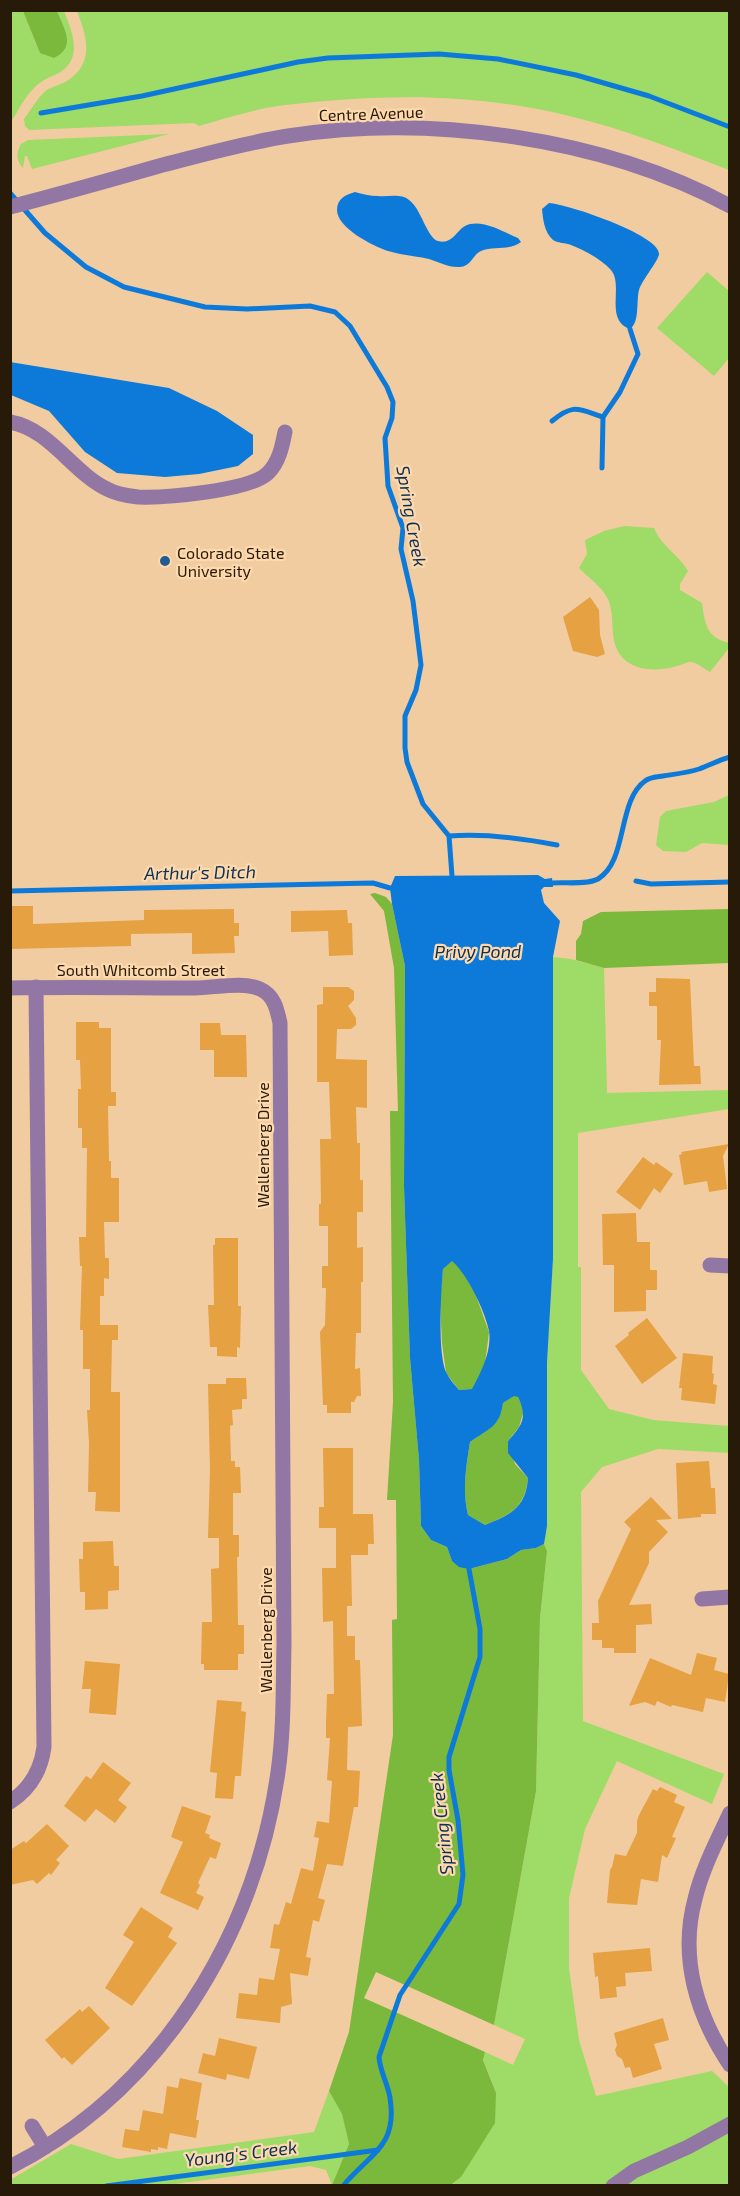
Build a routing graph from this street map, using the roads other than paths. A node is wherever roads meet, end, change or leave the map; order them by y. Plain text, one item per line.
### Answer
1 (729, 206) edge
2 (10, 207) edge
3 (10, 422) edge
4 (285, 432) dead end
5 (36, 987) junction
6 (10, 988) edge
7 (270, 996) joint
8 (710, 1265) dead end
9 (729, 1266) edge
10 (729, 1597) edge
11 (702, 1599) dead end
12 (10, 1802) edge
13 (729, 1814) edge
14 (729, 2065) edge
15 (729, 2124) edge
16 (32, 2126) dead end
17 (45, 2147) junction
18 (10, 2167) edge
19 (613, 2186) edge

1 - 2 street, Centre Avenue
3 - 4 street
5 - 6 street, South Whitcomb Street
5 - 7 street, South Whitcomb Street
5 - 12 street
7 - 17 street, Wallenberg Drive
8 - 9 street
10 - 11 street
13 - 14 street
15 - 19 street
16 - 17 street
17 - 18 street, Wallenberg Drive

